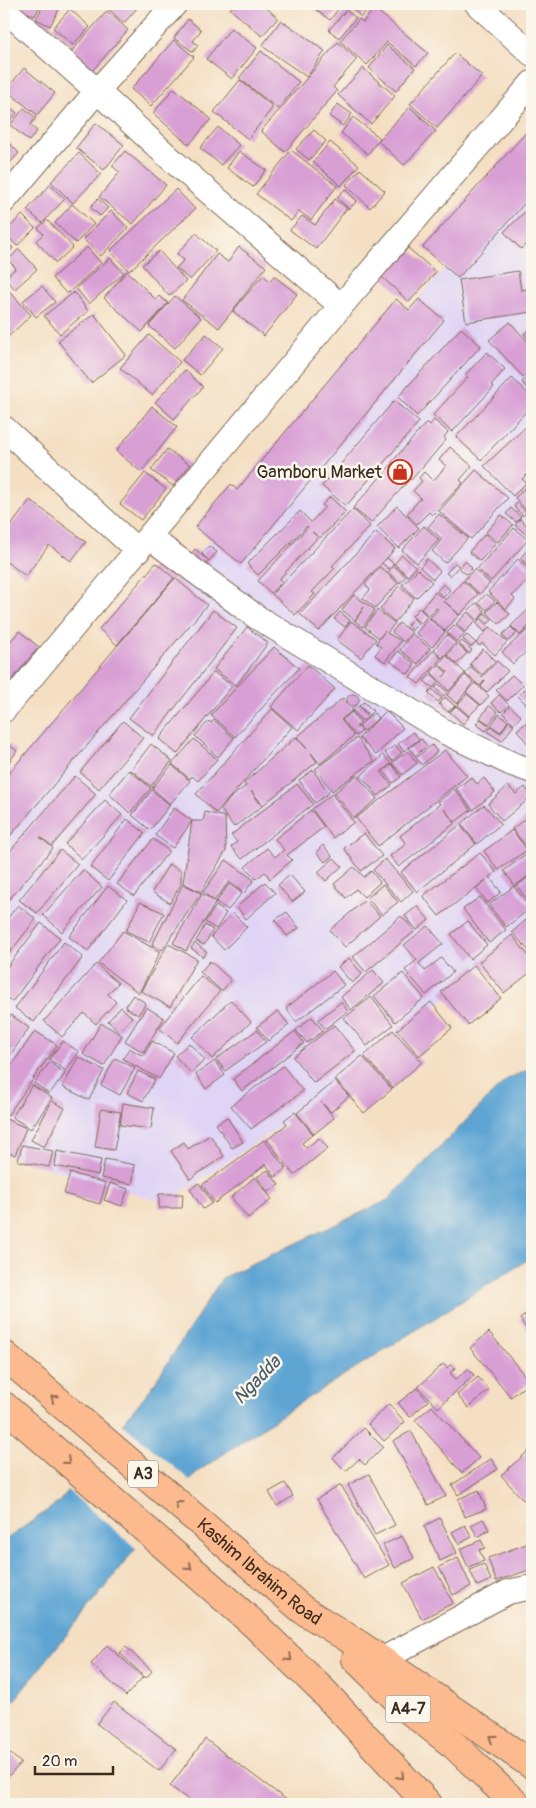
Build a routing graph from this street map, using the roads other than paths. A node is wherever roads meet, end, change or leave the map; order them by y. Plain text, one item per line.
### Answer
1 (176, 4) edge
2 (476, 4) edge
3 (4, 9) edge
4 (532, 54) edge
5 (532, 83) edge
6 (97, 90) junction
7 (4, 201) edge
8 (340, 306) junction
9 (4, 428) edge
10 (143, 544) junction
11 (4, 710) edge
12 (532, 771) edge
13 (4, 1356) edge
14 (4, 1406) edge
15 (532, 1587) edge
16 (303, 1610) junction
17 (381, 1660) junction
18 (532, 1765) edge
19 (428, 1804) edge
20 (516, 1804) edge

1 - 6 street
2 - 4 street
3 - 6 street
5 - 8 street
6 - 7 street
6 - 8 street
8 - 10 street
9 - 10 street
10 - 11 street
10 - 12 street
16 -> 13 highway, Kashim Ibrahim Road / A3
14 -> 19 highway, A3
15 - 17 street
16 - 17 highway, Kashim Ibrahim Road / A3
16 - 20 highway, A4-7
18 -> 17 highway, Kashim Ibrahim Road / A3

